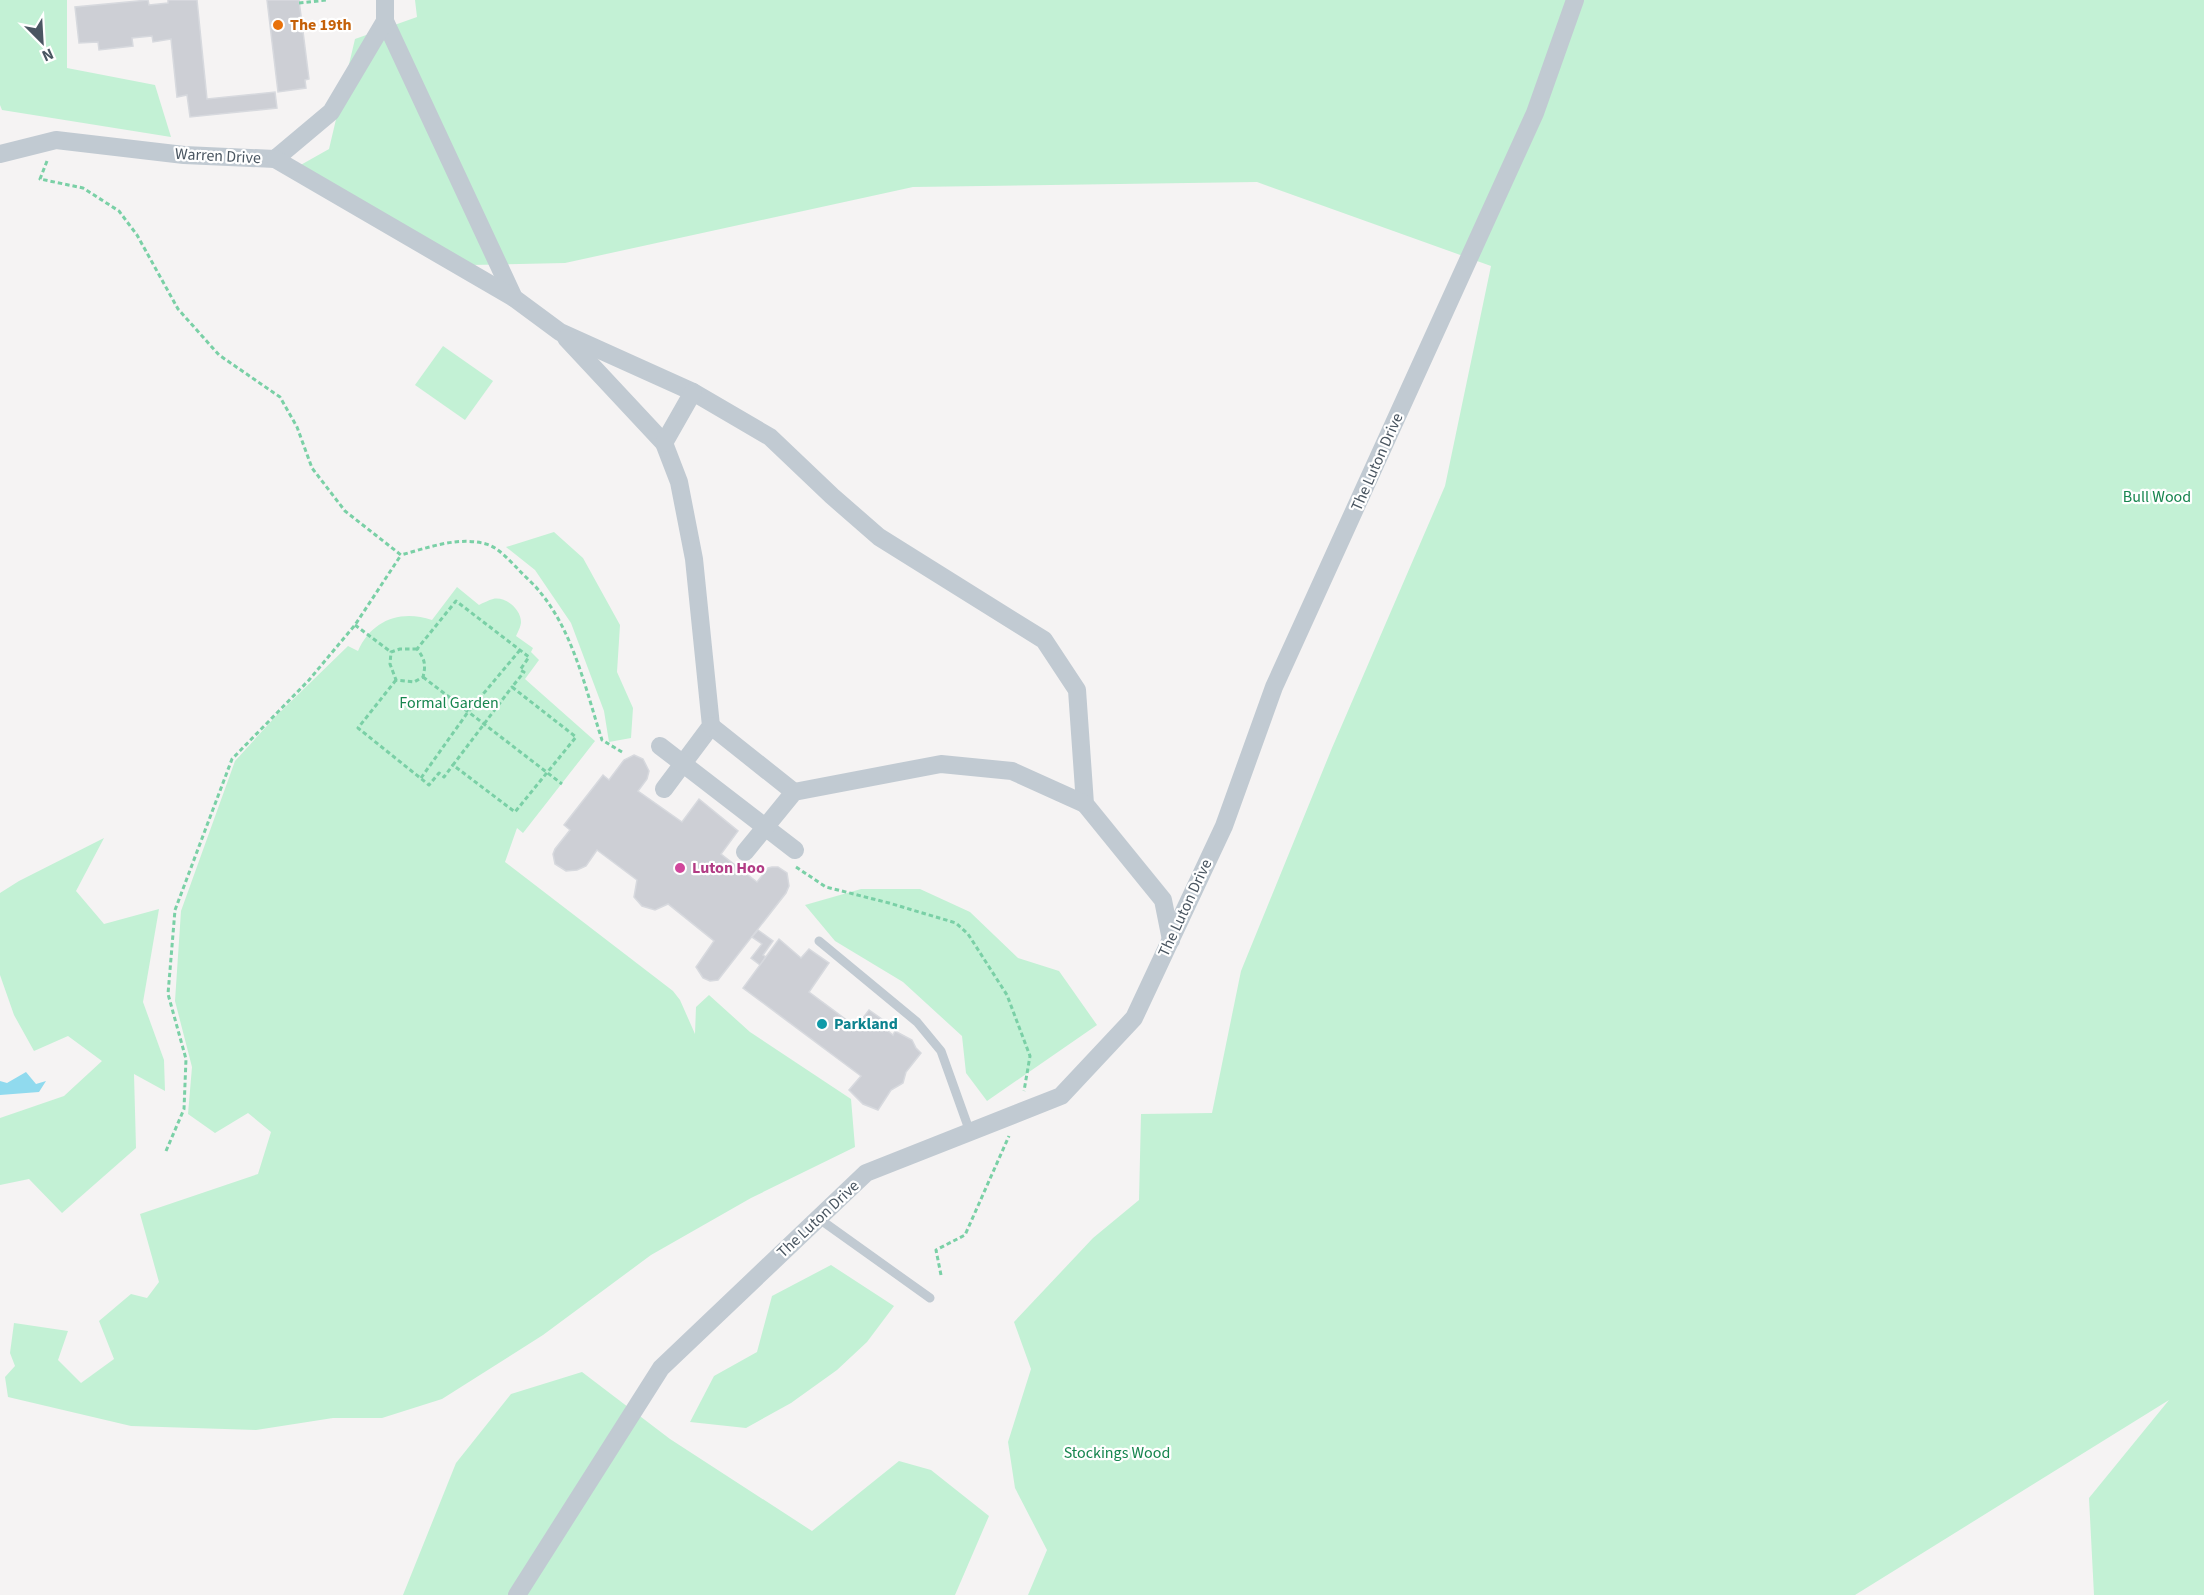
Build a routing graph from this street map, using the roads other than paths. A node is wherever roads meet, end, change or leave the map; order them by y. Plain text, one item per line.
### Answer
1 (385, 0) edge
2 (1575, 0) edge
3 (385, 21) junction
4 (0, 154) edge
5 (275, 159) junction
6 (514, 298) junction
7 (560, 333) junction
8 (693, 392) junction
9 (664, 443) junction
10 (711, 726) junction
11 (660, 746) dead end
12 (683, 764) junction
13 (664, 789) dead end
14 (794, 792) junction
15 (1085, 804) junction
16 (765, 827) junction
17 (745, 852) dead end
18 (794, 858) road end
19 (1171, 940) junction
20 (819, 941) dead end
21 (970, 1132) junction
22 (818, 1218) junction
23 (930, 1298) dead end
24 (517, 1595) edge

1 - 3 street
2 - 19 street, The Luton Drive
3 - 5 street, Warren Drive
3 - 6 street
4 - 5 street, Warren Drive
5 - 6 street
6 - 7 street
7 - 8 street
7 - 9 street
8 - 9 street
8 - 15 street
9 - 10 street
10 - 12 street
10 - 14 street
11 - 12 street
12 - 13 street
12 - 16 street
14 - 15 street
14 - 16 street
15 - 19 street
16 - 17 street
16 - 18 street
19 - 21 street, The Luton Drive
20 - 21 lane
21 - 22 street, The Luton Drive
22 - 23 lane
22 - 24 street, The Luton Drive

